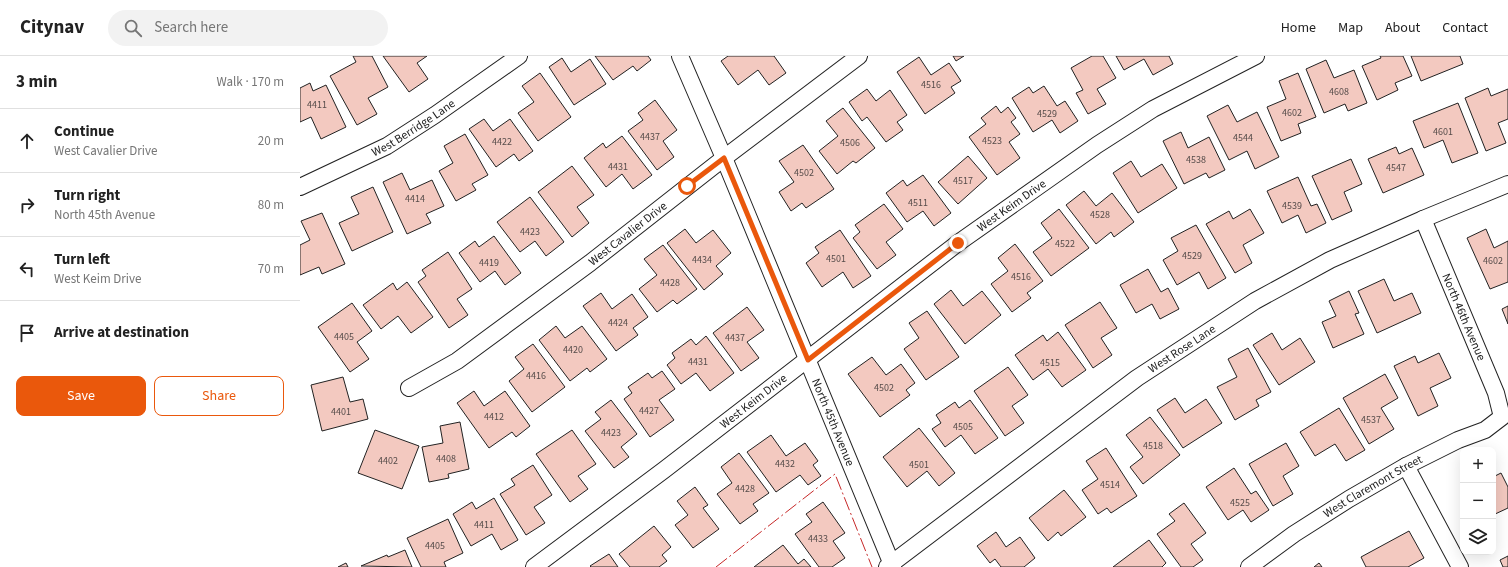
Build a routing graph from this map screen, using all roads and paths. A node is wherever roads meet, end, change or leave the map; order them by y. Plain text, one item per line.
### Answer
1 (520, 56) edge
2 (680, 56) edge
3 (859, 56) edge
4 (1256, 56) edge
5 (724, 158) junction
6 (1508, 184) edge
7 (300, 187) edge
8 (1423, 219) junction
9 (808, 360) junction
10 (409, 388) dead end
11 (1502, 417) joint
12 (1406, 466) junction
13 (891, 566) edge
14 (534, 567) edge
15 (1249, 567) edge
16 (1460, 567) edge

1 - 7 street, West Berridge Lane
2 - 5 street, North 45th Avenue
3 - 5 street, West Cavalier Drive
4 - 9 street, West Keim Drive
5 - 9 street, North 45th Avenue
5 - 10 street, West Cavalier Drive
6 - 8 street, West Rose Lane
8 - 11 street, North 46th Avenue
8 - 13 street, West Rose Lane
9 - 13 street, North 45th Avenue
9 - 14 street, West Keim Drive
11 - 12 street, West Claremont Street
12 - 15 street, West Claremont Street
12 - 16 street

